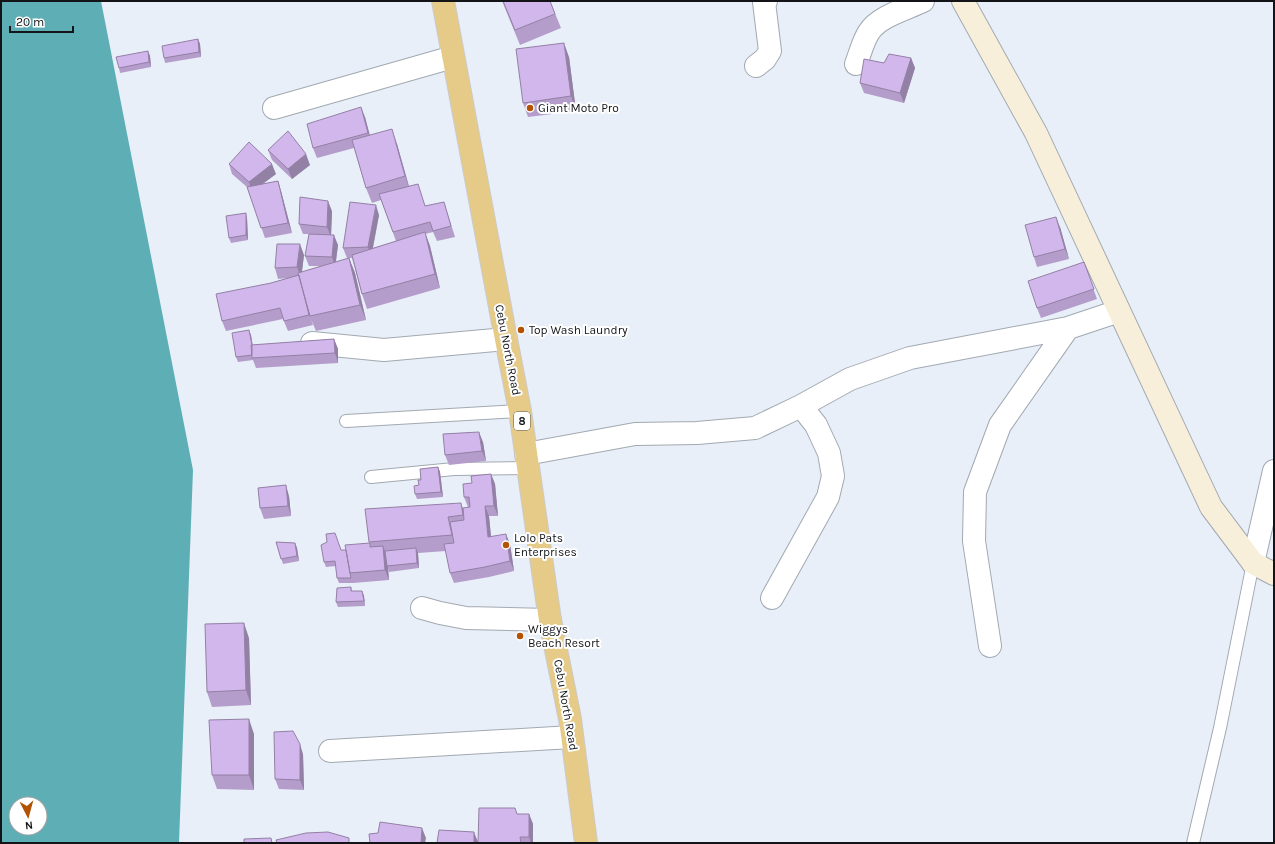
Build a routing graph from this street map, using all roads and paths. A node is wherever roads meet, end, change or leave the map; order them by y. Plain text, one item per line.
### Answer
1 (444, 1) edge
2 (765, 1) edge
3 (924, 1) edge
4 (963, 1) edge
5 (453, 57) junction
6 (856, 64) dead end
7 (756, 66) dead end
8 (274, 108) dead end
9 (1119, 311) junction
10 (1068, 328) junction
11 (506, 339) junction
12 (312, 343) edge
13 (801, 406) junction
14 (520, 411) junction
15 (346, 421) dead end
16 (527, 461) junction
17 (1274, 471) edge
18 (371, 477) dead end
19 (1253, 563) junction
20 (1274, 574) edge
21 (772, 598) dead end
22 (422, 608) dead end
23 (550, 620) junction
24 (990, 646) dead end
25 (572, 736) junction
26 (330, 751) dead end
27 (586, 843) edge
28 (1193, 843) edge

1 - 5 highway, Cebu North Road / 8
2 - 7 street
3 - 6 street
4 - 9 street
5 - 8 street
5 - 11 highway, Cebu North Road / 8
9 - 10 street
9 - 19 street
10 - 13 street
10 - 24 street
11 - 12 street
11 - 14 highway, Cebu North Road / 8
13 - 16 street
13 - 21 street
14 - 15 lane
14 - 16 highway, Cebu North Road / 8
16 - 18 lane
16 - 23 highway, Cebu North Road / 8
17 - 19 street
19 - 20 street
19 - 28 lane
22 - 23 street
23 - 25 highway, Cebu North Road / 8
25 - 26 street
25 - 27 highway, Cebu North Road / 8

